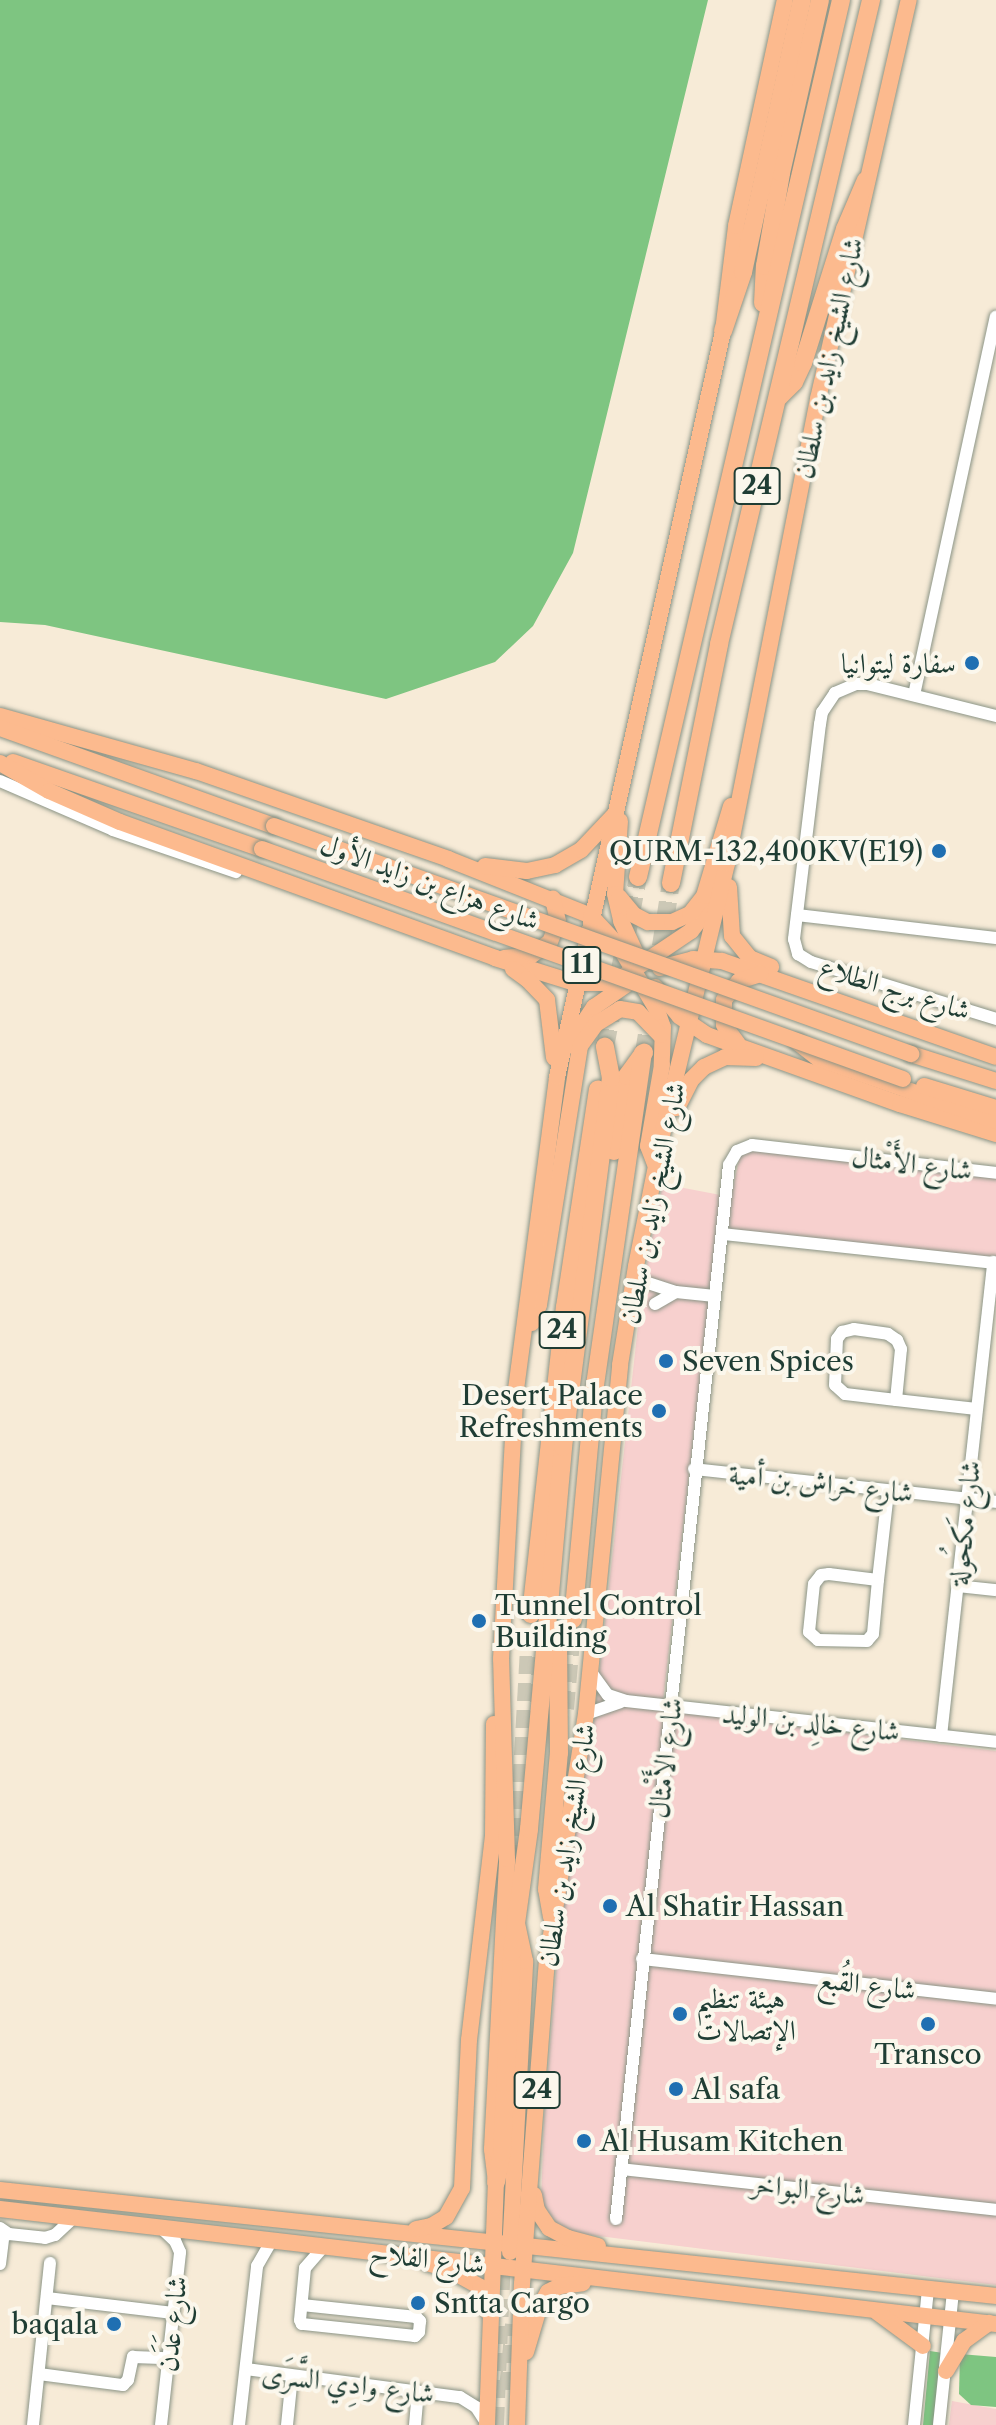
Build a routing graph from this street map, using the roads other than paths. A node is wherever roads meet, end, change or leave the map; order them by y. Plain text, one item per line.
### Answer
1 (785, 0) edge
2 (802, 0) edge
3 (820, 0) edge
4 (841, 0) edge
5 (871, 0) edge
6 (909, 0) edge
7 (866, 180) junction
8 (996, 317) edge
9 (766, 324) junction
10 (723, 331) junction
11 (777, 399) junction
12 (914, 695) junction
13 (0, 716) edge
14 (996, 716) edge
15 (0, 728) edge
16 (0, 760) edge
17 (0, 781) edge
18 (742, 787) junction
19 (617, 812) junction
20 (448, 859) junction
21 (727, 863) junction
22 (638, 877) tunnel mouth
23 (671, 883) tunnel mouth
24 (287, 884) junction
25 (615, 884) junction
26 (553, 899) junction
27 (797, 915) junction
28 (591, 916) junction
29 (996, 938) edge
30 (495, 958) junction
31 (705, 958) junction
32 (640, 972) junction
33 (762, 974) junction
34 (575, 983) junction
35 (837, 999) junction
36 (996, 1019) edge
37 (689, 1025) junction
38 (664, 1040) junction
39 (738, 1045) junction
40 (996, 1057) edge
41 (791, 1065) junction
42 (557, 1077) junction
43 (996, 1081) edge
44 (902, 1084) junction
45 (996, 1108) edge
46 (996, 1121) edge
47 (664, 1126) junction
48 (996, 1134) edge
49 (656, 1166) junction
50 (996, 1173) edge
51 (723, 1234) junction
52 (995, 1263) edge
53 (648, 1283) dead end
54 (676, 1292) junction
55 (715, 1296) junction
56 (655, 1304) dead end
57 (522, 1347) junction
58 (896, 1400) junction
59 (976, 1409) junction
60 (694, 1469) junction
61 (888, 1492) junction
62 (967, 1498) junction
63 (996, 1502) edge
64 (878, 1580) junction
65 (957, 1586) junction
66 (996, 1590) edge
67 (531, 1614) tunnel mouth
68 (573, 1619) tunnel mouth
69 (501, 1659) junction
70 (591, 1672) junction
71 (626, 1701) junction
72 (672, 1706) junction
73 (586, 1714) junction
74 (941, 1736) junction
75 (996, 1742) edge
76 (552, 1917) junction
77 (517, 1922) junction
78 (642, 1959) junction
79 (996, 1999) edge
80 (621, 2169) junction
81 (496, 2182) junction
82 (531, 2185) junction
83 (0, 2190) edge
84 (0, 2209) edge
85 (996, 2210) edge
86 (72, 2219) junction
87 (616, 2219) dead end
88 (162, 2229) junction
89 (2, 2230) edge
90 (390, 2230) junction
91 (247, 2238) junction
92 (272, 2240) junction
93 (291, 2244) junction
94 (510, 2244) junction
95 (323, 2247) junction
96 (391, 2252) junction
97 (661, 2262) junction
98 (50, 2263) dead end
99 (0, 2264) edge
100 (494, 2265) junction
101 (257, 2266) junction
102 (305, 2268) junction
103 (523, 2269) junction
104 (622, 2281) junction
105 (928, 2289) junction
106 (953, 2292) junction
107 (996, 2296) edge
108 (47, 2298) junction
109 (302, 2305) junction
110 (868, 2308) junction
111 (173, 2313) junction
112 (926, 2315) junction
113 (950, 2318) junction
114 (993, 2323) edge
115 (923, 2346) junction
116 (168, 2358) junction
117 (246, 2369) junction
118 (492, 2370) junction
119 (946, 2371) junction
120 (39, 2374) junction
121 (292, 2376) junction
122 (519, 2381) junction
123 (418, 2391) junction
124 (487, 2424) edge
125 (33, 2425) edge
126 (161, 2425) edge
127 (239, 2425) edge
128 (287, 2425) edge
129 (415, 2425) edge
130 (517, 2425) edge
131 (914, 2425) edge
132 (939, 2425) edge

1 - 10 main road, شارع الشيخ زايد بن سلطان
2 - 10 highway, 24
3 - 9 highway
4 - 9 highway, 24
5 - 11 highway, شارع الشيخ زايد بن سلطان / 24
6 - 7 main road, شارع الشيخ زايد بن سلطان / 24
7 - 11 highway
7 - 18 main road, شارع الشيخ زايد بن سلطان / 24
8 - 12 street
9 - 22 highway, 24
10 - 19 main road, شارع الشيخ زايد بن سلطان / 24
11 - 23 highway, شارع الشيخ زايد بن سلطان / 24
12 - 14 street, شارع برج الطلاع
12 - 27 street, شارع برج الطلاع
13 - 20 main road
15 - 43 main road, شارع هزاع بن زايد الأول / 11, bridge
16 - 24 main road
16 - 44 main road, شارع هزاع بن زايد الأول / 11, bridge
17 - 24 street
18 - 21 main road, شارع الشيخ زايد بن سلطان / 24
18 - 25 main road
19 - 20 main road
19 - 25 main road
19 - 28 main road, شارع الشيخ زايد بن سلطان / 24
20 - 26 main road
21 - 31 main road, شارع الشيخ زايد بن سلطان / 24
21 - 32 main road
21 - 35 main road
24 - 30 main road
25 - 32 main road
26 - 28 main road
26 - 30 main road
27 - 29 street
27 - 36 street, شارع برج الطلاع
28 - 32 main road
28 - 34 main road, شارع الشيخ زايد بن سلطان / 24
30 - 34 main road
30 - 42 main road
31 - 32 main road
31 - 33 main road
31 - 37 main road, شارع الشيخ زايد بن سلطان / 24
32 - 34 main road
32 - 37 main road
32 - 38 main road
32 - 42 main road
33 - 35 main road
33 - 39 main road
34 - 42 main road, شارع الشيخ زايد بن سلطان / 24
35 - 40 main road
37 - 39 main road
37 - 47 main road, شارع الشيخ زايد بن سلطان / 24
38 - 49 main road
38 - 57 main road
39 - 41 main road
41 - 47 main road
41 - 48 main road
42 - 57 main road, شارع الشيخ زايد بن سلطان / 24
44 - 45 main road, شارع هزاع بن زايد الأول / 11
44 - 46 main road
47 - 49 main road, شارع الشيخ زايد بن سلطان / 24
49 - 70 main road, شارع الشيخ زايد بن سلطان / 24
50 - 51 street, شارع الأَمْثال
51 - 52 street
51 - 55 street, شارع الأَمْثال
52 - 59 street, شارع مَكحُولة
53 - 54 street
54 - 55 street
54 - 56 street
55 - 60 street, شارع الأَمْثال
57 - 69 main road, شارع الشيخ زايد بن سلطان / 24
58 - 58 street
58 - 59 street
59 - 62 street, شارع مَكحُولة
60 - 61 street, شارع خراش بن أمية
60 - 72 street, شارع الأَمْثال
61 - 62 street, شارع خراش بن أمية
61 - 64 street
62 - 63 street, شارع خراش بن أمية
62 - 65 street, شارع مَكحُولة
64 - 64 street
65 - 66 street
65 - 74 street, شارع مَكحُولة
67 - 77 highway, 24
68 - 76 highway, شارع الشيخ زايد بن سلطان / 24
69 - 81 main road, شارع الشيخ زايد بن سلطان / 24
69 - 90 main road
70 - 71 street
70 - 73 main road, شارع الشيخ زايد بن سلطان / 24
71 - 72 street, شارع خالِد بن الوليد
71 - 73 street, شارع خالِد بن الوليد
72 - 74 street, شارع خالِد بن الوليد
72 - 78 street, شارع الأَمْثال
73 - 76 main road, شارع الشيخ زايد بن سلطان / 24
74 - 75 street, شارع خالِد بن الوليد
76 - 82 main road, شارع الشيخ زايد بن سلطان / 24
77 - 81 highway
77 - 94 main road
78 - 79 street, شارع القُبع
78 - 80 street, شارع الأَمْثال
80 - 85 street, شارع البواخر
80 - 87 street, شارع الأَمْثال
81 - 94 main road, شارع الشيخ زايد بن سلطان / 24
82 - 94 main road, شارع الشيخ زايد بن سلطان / 24
82 - 97 main road
83 - 90 main road, شارع الفلاح
84 - 86 main road, شارع الفلاح
86 - 88 main road, شارع الفلاح
86 - 89 street
88 - 91 main road, شارع الفلاح
88 - 111 street, شارع عَدَن
89 - 99 street
90 - 94 main road, شارع الفلاح
91 - 92 main road, شارع الفلاح
91 - 101 street
92 - 93 main road, شارع الفلاح
92 - 101 street
93 - 95 main road, شارع الفلاح
93 - 102 street
94 - 97 main road, شارع الفلاح
94 - 100 main road, شارع الشيخ زايد بن سلطان / 24
94 - 103 main road, شارع الشيخ زايد بن سلطان / 24
95 - 96 main road, شارع الفلاح
95 - 102 street
96 - 100 main road, شارع الفلاح
96 - 118 main road
97 - 105 main road, شارع الفلاح
98 - 108 street
100 - 103 main road, شارع الفلاح
100 - 118 main road, شارع الشيخ زايد بن سلطان / 24
101 - 117 street
102 - 109 street
103 - 104 main road, شارع الفلاح
103 - 122 main road, شارع الشيخ زايد بن سلطان / 24
104 - 110 main road, شارع الفلاح
104 - 122 main road
105 - 106 main road, شارع الفلاح
105 - 112 street
106 - 107 main road, شارع الفلاح
106 - 113 street
108 - 111 street
108 - 120 street
109 - 109 street
110 - 112 main road, شارع الفلاح
110 - 115 main road
111 - 116 street, شارع عَدَن
112 - 113 main road, شارع الفلاح
112 - 115 street
113 - 114 main road, شارع الفلاح
113 - 119 street
114 - 119 main road
115 - 131 street
116 - 120 street
116 - 126 street, شارع عَدَن
117 - 121 street, شارع وادِي السَّرَى
117 - 127 street
118 - 124 main road, شارع الشيخ زايد بن سلطان / 24
119 - 132 street
120 - 125 street
121 - 123 street, شارع وادِي السَّرَى
121 - 128 street
122 - 130 main road, شارع الشيخ زايد بن سلطان / 24
123 - 124 street, شارع وادِي السَّرَى
123 - 129 street

